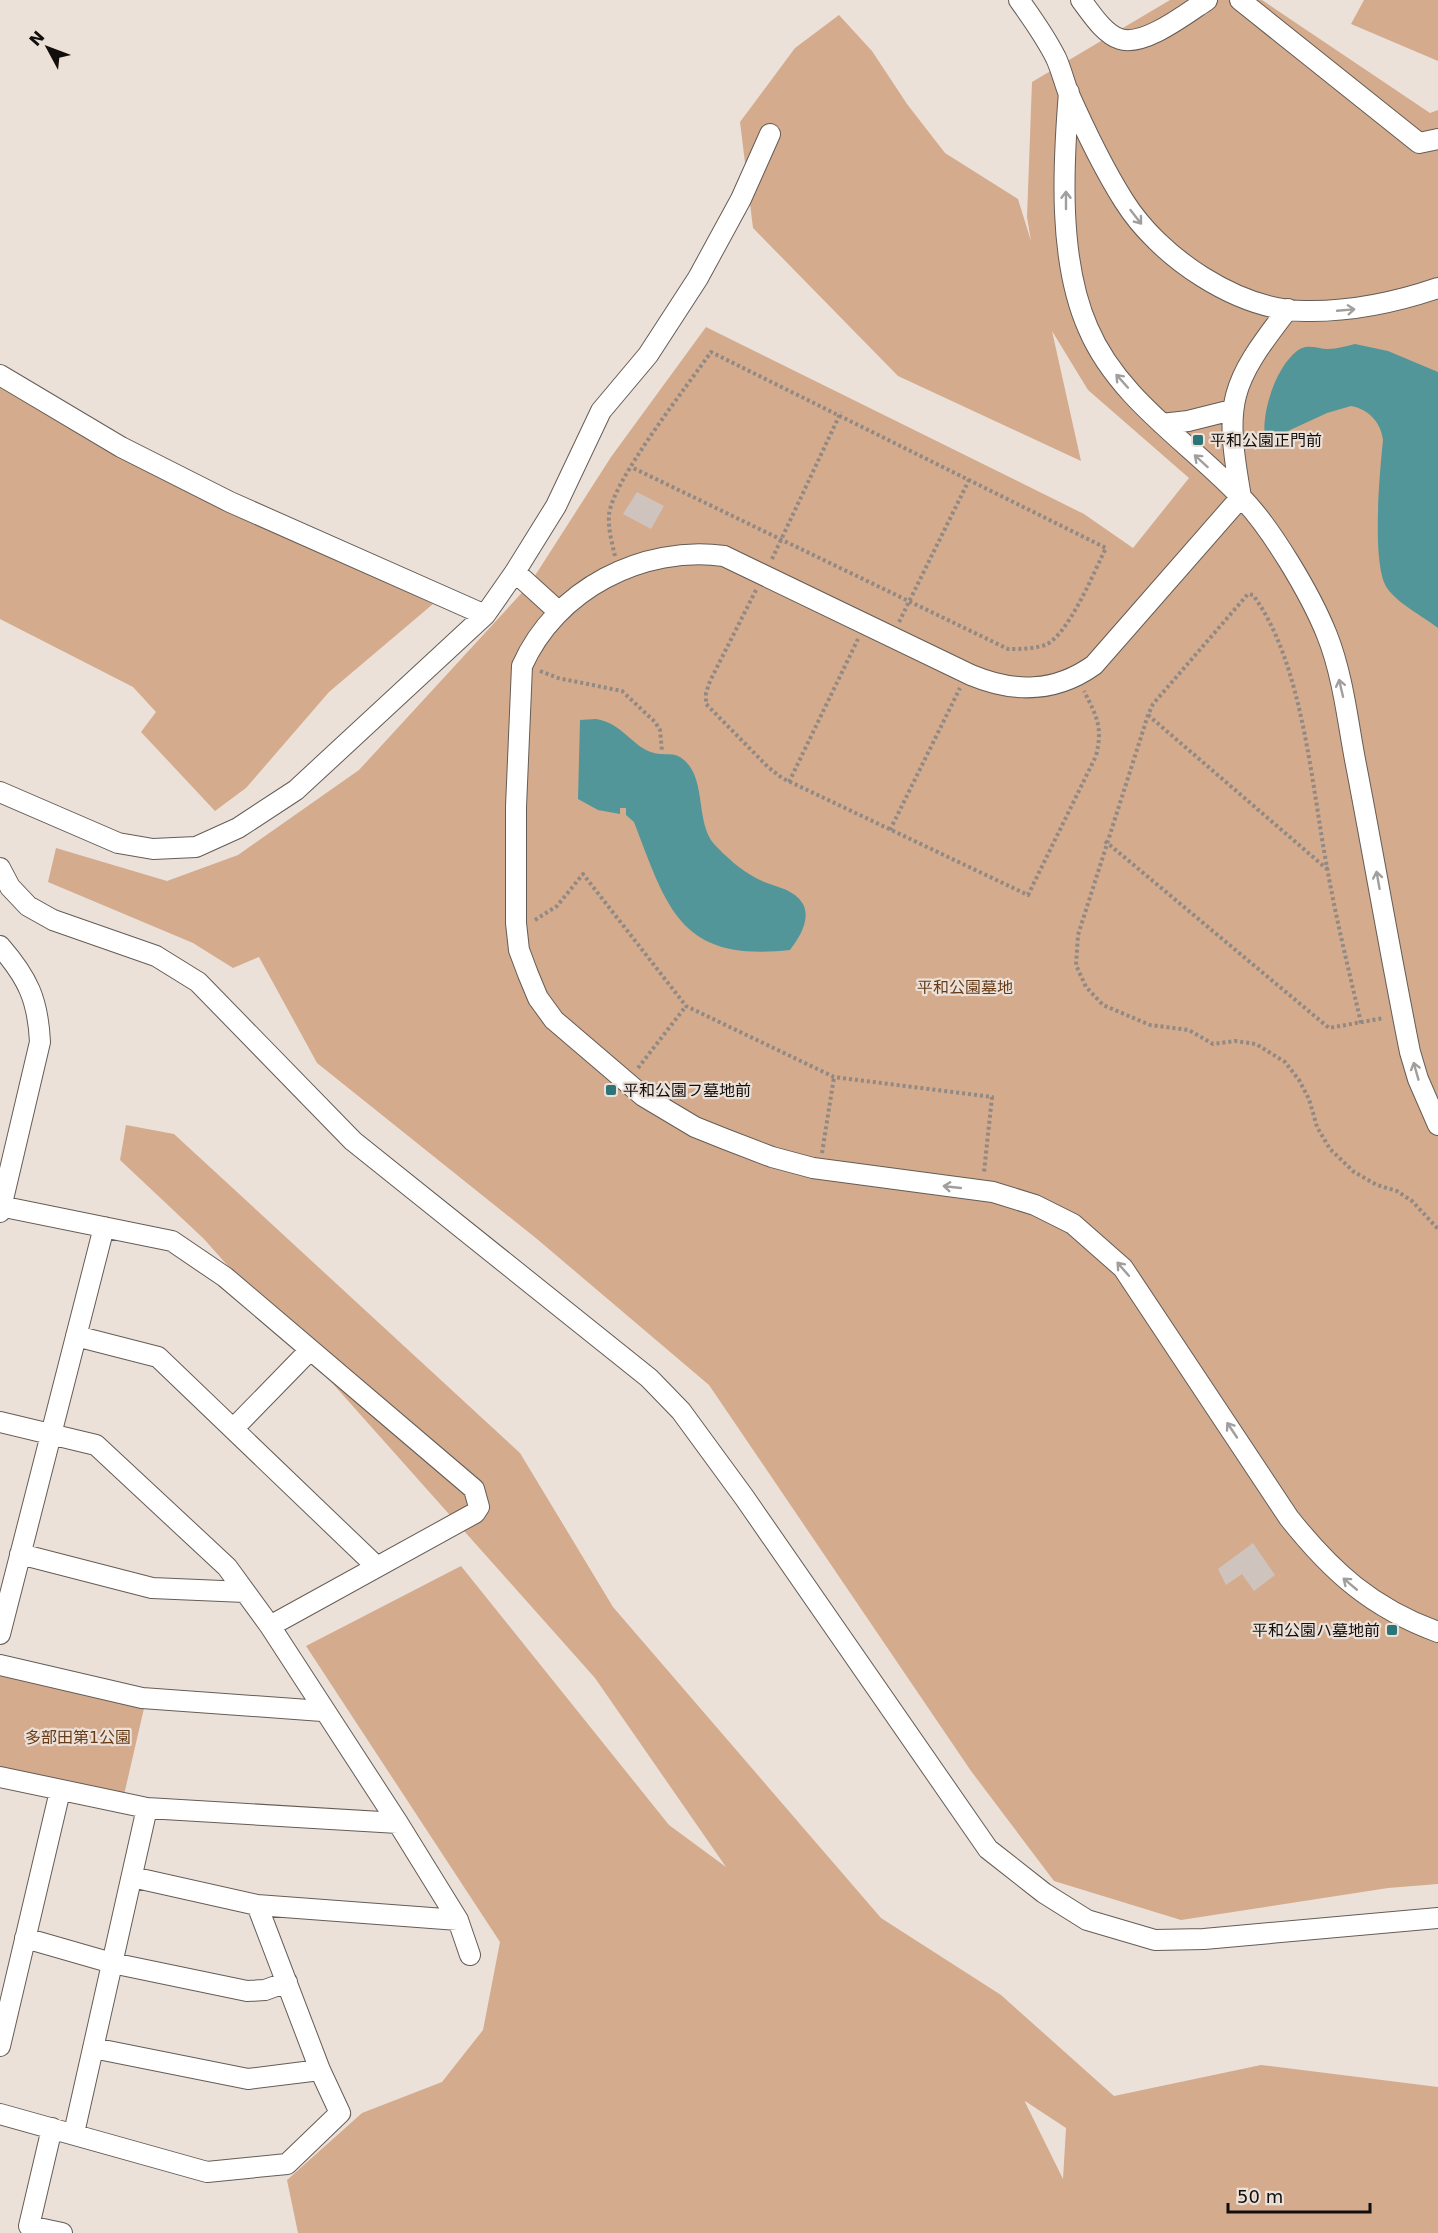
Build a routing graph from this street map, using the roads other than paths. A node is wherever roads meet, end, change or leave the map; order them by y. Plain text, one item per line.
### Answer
1 (1019, 0) edge
2 (1081, 0) edge
3 (1206, 0) edge
4 (1240, 0) edge
5 (1069, 92) junction
6 (770, 134) dead end
7 (1438, 139) edge
8 (1438, 288) edge
9 (1288, 309) junction
10 (0, 375) edge
11 (1232, 410) junction
12 (1162, 424) junction
13 (1241, 497) junction
14 (515, 572) junction
15 (559, 612) junction
16 (484, 615) junction
17 (2, 798) edge
18 (0, 868) edge
19 (0, 946) edge
20 (603, 1063) junction
21 (643, 1096) junction
22 (1438, 1125) edge
23 (0, 1208) edge
24 (104, 1227) junction
25 (76, 1336) junction
26 (310, 1350) junction
27 (0, 1422) edge
28 (234, 1429) junction
29 (51, 1434) junction
30 (20, 1554) junction
31 (377, 1567) junction
32 (245, 1592) junction
33 (270, 1626) junction
34 (1436, 1631) edge
35 (0, 1634) edge
36 (0, 1665) edge
37 (322, 1711) junction
38 (0, 1777) edge
39 (60, 1791) junction
40 (147, 1808) junction
41 (398, 1823) junction
42 (132, 1877) junction
43 (257, 1905) junction
44 (1438, 1918) edge
45 (458, 1920) junction
46 (25, 1938) junction
47 (470, 1955) dead end
48 (112, 1963) junction
49 (287, 1982) junction
50 (6, 1995) edge
51 (0, 2046) edge
52 (93, 2048) junction
53 (320, 2070) junction
54 (0, 2114) edge
55 (52, 2128) junction
56 (74, 2133) junction
57 (62, 2233) edge

1 - 5 street
2 - 3 street
4 - 7 street
5 -> 9 street
12 -> 5 street
6 - 14 street
9 -> 8 street
9 - 11 street
10 - 16 street
11 - 12 street
11 - 13 street
13 -> 12 street
13 - 15 street
22 -> 13 street
14 - 15 street
14 - 16 street
15 - 20 street
16 - 17 street
18 - 44 street
19 - 23 street
20 - 21 street
20 - 21 street
34 -> 21 street
23 - 24 street
24 - 25 street
24 - 26 street
25 - 28 street
25 - 29 street
26 - 28 street
26 - 31 street
27 - 29 street
28 - 31 street
29 - 30 street
29 - 32 street
30 - 32 street
30 - 35 street
31 - 33 street
32 - 33 street
33 - 37 street
36 - 37 street
37 - 41 street
38 - 39 street
39 - 40 street
39 - 46 street
40 - 41 street
40 - 42 street
41 - 45 street
42 - 43 street
42 - 48 street
43 - 45 street
43 - 49 street
45 - 47 street
46 - 48 street
46 - 50 street
48 - 49 street
48 - 52 street
49 - 53 street
50 - 51 street
52 - 53 street
52 - 56 street
53 - 56 street
54 - 55 street
55 - 56 street
55 - 57 street

